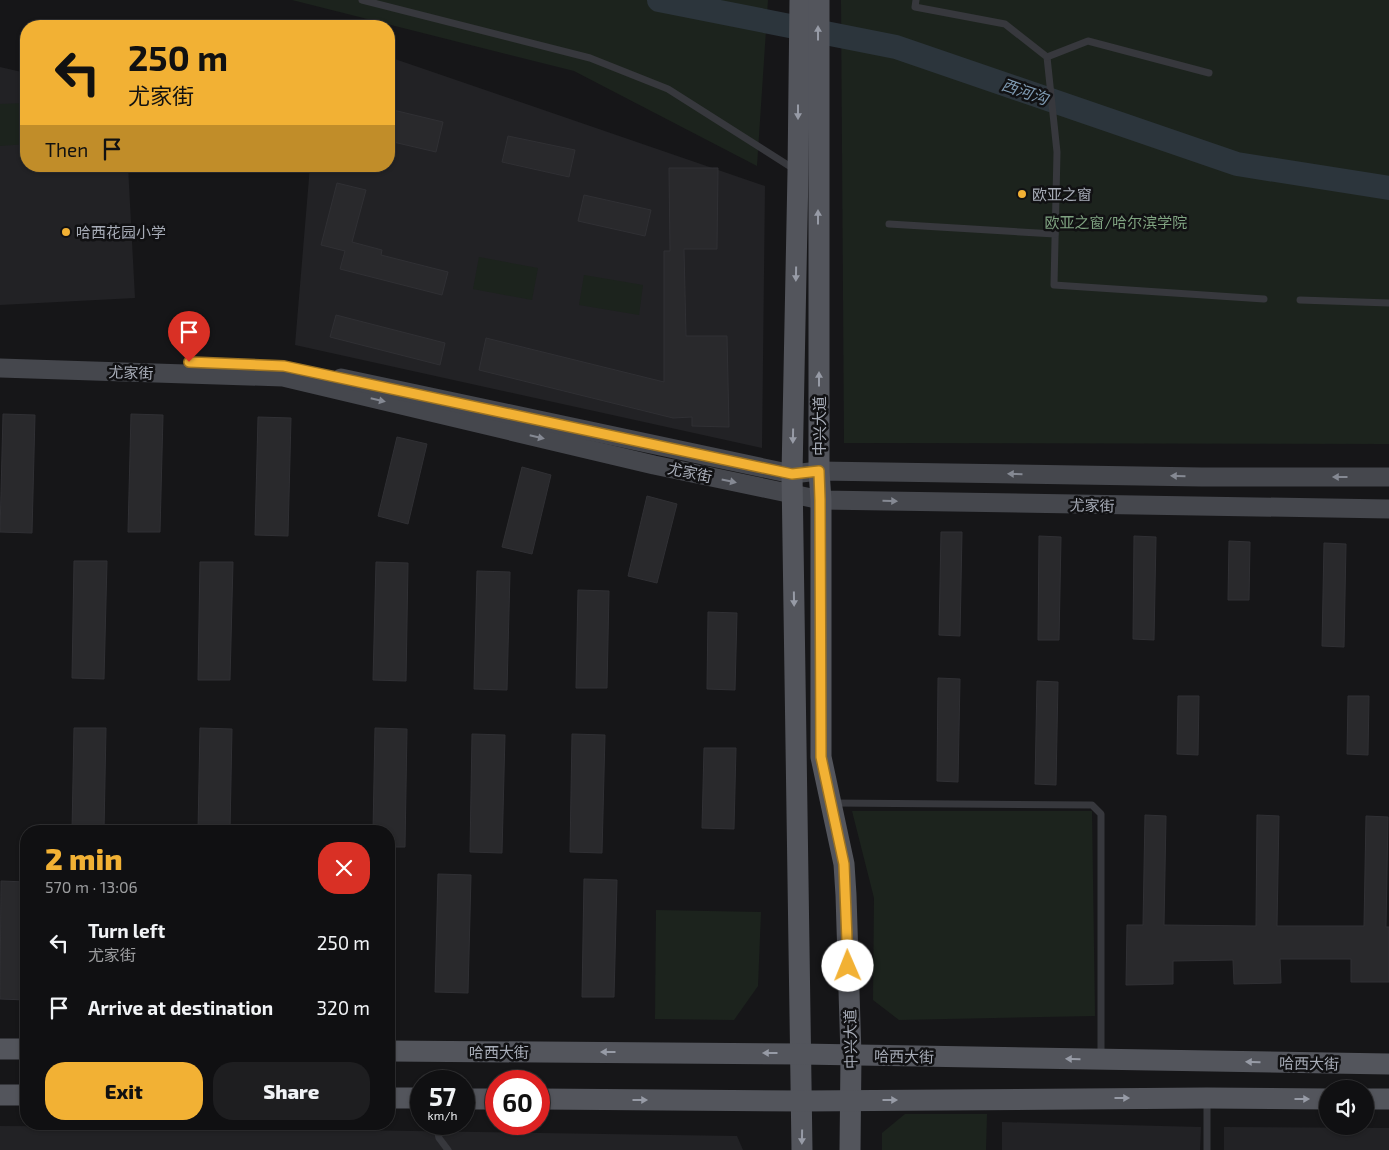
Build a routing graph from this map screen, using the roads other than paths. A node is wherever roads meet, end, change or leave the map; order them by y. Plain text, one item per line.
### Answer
1 (362, 0) edge
2 (800, 0) edge
3 (819, 0) edge
4 (916, 0) edge
5 (1047, 56) junction
6 (808, 64) junction
7 (1209, 73) dead end
8 (798, 172) junction
9 (889, 224) dead end
10 (1055, 234) junction
11 (1264, 299) dead end
12 (1300, 300) dead end
13 (1389, 302) edge
14 (0, 356) edge
15 (0, 368) edge
16 (819, 471) junction
17 (1389, 476) edge
18 (792, 484) junction
19 (820, 500) junction
20 (1389, 509) edge
21 (831, 802) junction
22 (0, 1049) edge
23 (20, 1049) edge
24 (395, 1051) edge
25 (801, 1054) junction
26 (851, 1055) junction
27 (1101, 1059) junction
28 (1389, 1064) edge
29 (0, 1095) edge
30 (20, 1095) edge
31 (395, 1098) edge
32 (410, 1098) edge
33 (1207, 1098) junction
34 (550, 1099) edge
35 (1319, 1099) edge
36 (1374, 1099) edge
37 (1389, 1099) edge
38 (850, 1100) junction
39 (802, 1101) junction
40 (438, 1135) edge
41 (448, 1150) edge
42 (802, 1150) edge
43 (850, 1150) edge
44 (1207, 1150) edge

1 - 8 lane
2 - 6 main road, 中兴大道
6 -> 3 main road, 中兴大道
4 - 5 lane
5 - 7 lane
5 - 10 lane
6 -> 8 main road, 中兴大道
16 -> 6 main road, 中兴大道
8 -> 18 main road, 中兴大道
9 - 10 lane
10 - 11 lane
12 - 13 lane
14 - 18 main road, 尤家街
15 -> 18 main road, 尤家街
17 -> 16 main road, 尤家街
16 - 18 main road, 尤家街
16 - 19 main road, 中兴大道
18 - 19 main road, 尤家街
18 -> 25 main road, 中兴大道
19 -> 20 main road, 尤家街
19 - 21 main road, 中兴大道
21 - 26 main road, 中兴大道
21 - 27 lane
22 - 23 main road
25 -> 24 main road, 哈西大街
25 - 26 main road, 哈西大街
25 - 39 main road, 中兴大道
27 -> 26 main road, 哈西大街
26 - 38 main road, 中兴大道
28 -> 27 main road, 哈西大街
29 - 30 main road
31 - 32 main road
33 -> 35 main road
38 -> 33 main road
33 - 44 lane
34 -> 39 main road
36 - 37 main road
38 - 39 main road
38 - 43 main road, 中兴大道
39 -> 42 main road, 中兴大道
40 - 41 lane

